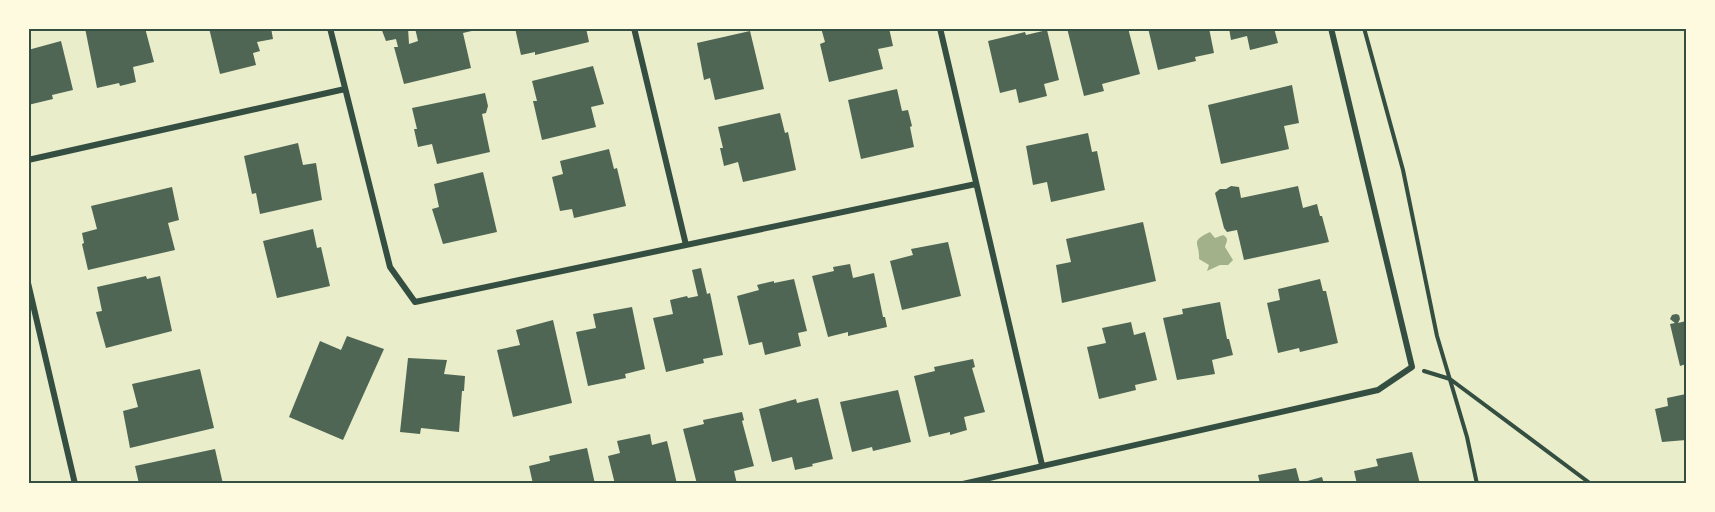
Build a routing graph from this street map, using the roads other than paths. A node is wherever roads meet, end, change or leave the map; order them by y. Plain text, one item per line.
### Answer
1 (330, 28) edge
2 (634, 28) edge
3 (940, 28) edge
4 (1331, 28) edge
5 (345, 89) junction
6 (28, 160) edge
7 (976, 184) junction
8 (686, 245) junction
9 (28, 283) edge
10 (1042, 465) junction
11 (75, 483) edge
12 (963, 483) edge

1 - 5 street
2 - 8 street
3 - 7 street
4 - 10 street
5 - 6 street
5 - 8 street
7 - 8 street
7 - 10 street
9 - 11 street
10 - 12 street

